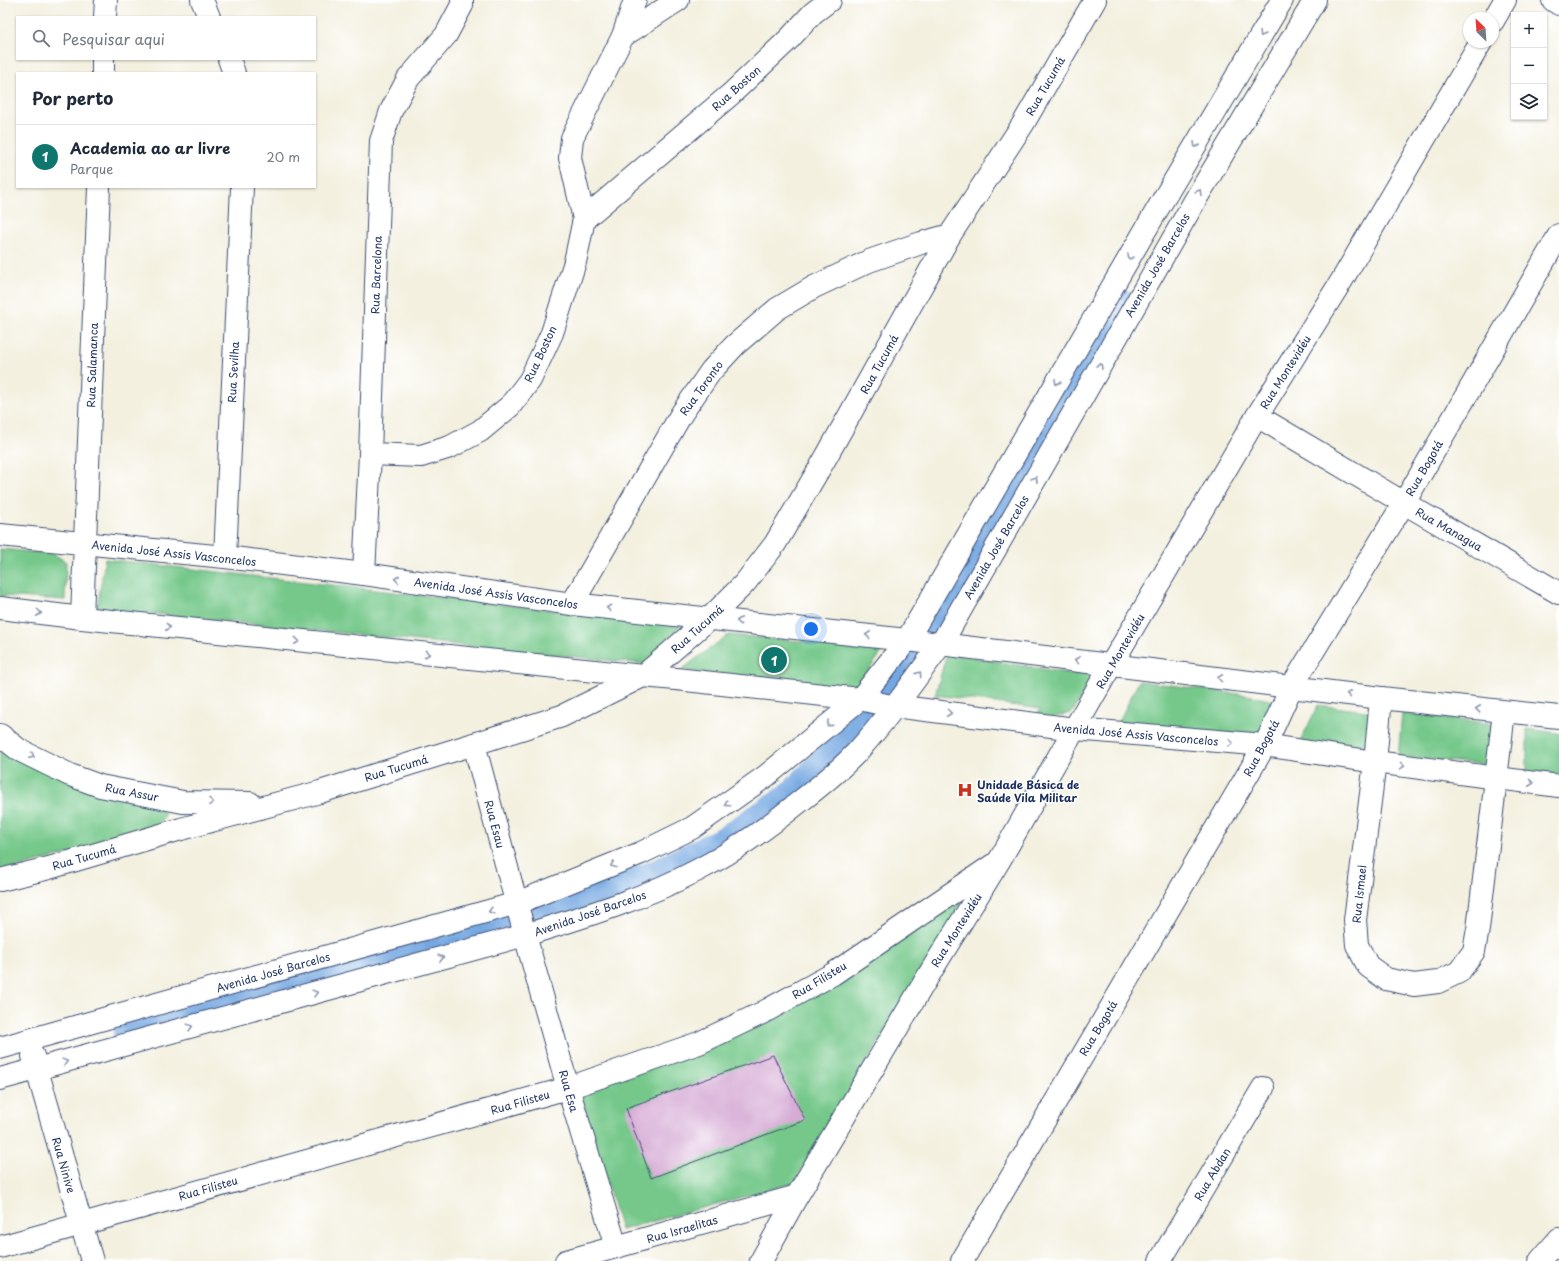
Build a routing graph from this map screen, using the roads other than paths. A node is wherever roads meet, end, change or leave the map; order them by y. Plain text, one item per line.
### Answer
1 (106, 0) edge
2 (202, 0) edge
3 (462, 0) edge
4 (635, 0) edge
5 (678, 0) edge
6 (830, 0) edge
7 (1095, 0) edge
8 (1282, 0) edge
9 (1315, 0) edge
10 (1505, 0) edge
11 (1553, 0) edge
12 (1559, 4) edge
13 (1498, 12) edge
14 (105, 16) edge
15 (210, 16) edge
16 (623, 36) junction
17 (1477, 48) edge
18 (103, 60) edge
19 (229, 60) edge
20 (103, 72) edge
21 (234, 72) edge
22 (99, 188) edge
23 (242, 188) edge
24 (584, 219) junction
25 (950, 235) junction
26 (1559, 235) edge
27 (1257, 416) junction
28 (370, 454) junction
29 (1404, 503) junction
30 (0, 535) edge
31 (86, 543) junction
32 (225, 557) junction
33 (364, 574) junction
34 (1559, 593) edge
35 (572, 604) junction
36 (0, 608) edge
37 (82, 618) junction
38 (710, 618) junction
39 (922, 642) junction
40 (1111, 664) junction
41 (643, 676) junction
42 (1292, 686) junction
43 (1381, 698) junction
44 (878, 703) junction
45 (1504, 712) junction
46 (1559, 717) edge
47 (1075, 729) junction
48 (0, 735) edge
49 (474, 744) junction
50 (1265, 745) junction
51 (1375, 762) junction
52 (1495, 778) junction
53 (1559, 786) edge
54 (183, 802) junction
55 (276, 804) junction
56 (181, 829) junction
57 (999, 861) junction
58 (0, 880) edge
59 (521, 919) junction
60 (0, 1048) edge
61 (32, 1054) junction
62 (0, 1079) edge
63 (568, 1088) junction
64 (1263, 1088) dead end
65 (797, 1196) junction
66 (81, 1224) junction
67 (1559, 1239) edge
68 (0, 1247) edge
69 (616, 1247) junction
70 (92, 1261) edge
71 (566, 1261) edge
72 (761, 1261) edge
73 (962, 1261) edge
74 (1160, 1261) edge
75 (1540, 1261) edge

1 - 14 street
2 - 15 street
3 - 28 street, Rua Barcelona
4 - 16 street, Rua Boston
5 - 16 street
6 - 24 street, Rua Boston
7 - 25 street, Rua Tucumá
8 -> 39 street, Avenida José Barcelos
39 -> 9 street, Avenida José Barcelos
10 - 13 street
11 - 12 street
16 - 24 street, Rua Boston
17 - 27 street, Rua Montevidéu
18 - 20 street
19 - 21 street
22 - 31 street, Rua Salamanca
23 - 32 street, Rua Sevilha
24 - 28 street, Rua Boston
25 - 35 street, Rua Toronto
25 - 38 street, Rua Tucumá
26 - 29 street, Rua Bogotá
27 - 29 street, Rua Managua
27 - 40 street, Rua Montevidéu
28 - 33 street, Rua Barcelona
29 - 34 street, Rua Managua
29 - 42 street, Rua Bogotá
30 - 31 street, Avenida José Assis Vasconcelos
31 - 32 street, Avenida José Assis Vasconcelos
31 - 37 street, Avenida José Assis Vasconcelos
32 - 33 street, Avenida José Assis Vasconcelos
35 -> 33 street, Avenida José Assis Vasconcelos
38 -> 35 street, Avenida José Assis Vasconcelos
36 -> 37 street, Avenida José Assis Vasconcelos
37 -> 41 street, Avenida José Assis Vasconcelos
39 -> 38 street, Avenida José Assis Vasconcelos
38 - 41 street, Rua Tucumá
40 -> 39 street, Avenida José Assis Vasconcelos
44 -> 39 street, Avenida José Barcelos
39 - 44 street, Avenida José Barcelos
42 -> 40 street, Avenida José Assis Vasconcelos
40 - 47 street, Rua Montevidéu
41 - 44 street, Avenida José Assis Vasconcelos
41 - 49 street, Rua Tucumá
43 -> 42 street, Avenida José Assis Vasconcelos
42 - 50 street, Rua Bogotá
45 -> 43 street, Avenida José Assis Vasconcelos
43 - 51 street
44 -> 47 street, Avenida José Assis Vasconcelos
44 -> 59 street, Avenida José Barcelos
44 - 59 street, Avenida José Barcelos
45 - 46 street, Avenida José Assis Vasconcelos
45 - 52 street
47 -> 50 street, Avenida José Assis Vasconcelos
47 - 57 street, Rua Montevidéu
48 -> 54 street, Rua Assur
49 - 55 street, Rua Tucumá
49 - 59 street, Rua Esau
50 - 51 street, Avenida José Assis Vasconcelos
50 - 73 street, Rua Bogotá
51 -> 52 street, Avenida José Assis Vasconcelos
51 - 52 street, Rua Ismael
52 -> 53 street, Avenida José Assis Vasconcelos
54 -> 55 street, Rua Assur
54 - 56 street
55 - 56 street, Rua Tucumá
56 - 58 street, Rua Tucumá
57 - 63 street, Rua Filisteu
57 - 65 street, Rua Montevidéu
59 -> 61 street, Avenida José Barcelos
61 -> 59 street, Avenida José Barcelos
59 - 63 street, Rua Esa
60 - 61 street, Avenida José Barcelos
61 - 62 street, Avenida José Barcelos
61 - 66 street, Rua Ninive
63 - 66 street, Rua Filisteu
63 - 69 street, Rua Esa
64 - 74 street, Rua Abdan
65 - 69 street, Rua Israelitas
65 - 72 street, Rua Montevidéu
66 - 68 street, Rua Filisteu
66 - 70 street, Rua Ninive
67 - 75 street
69 - 71 street, Rua Israelitas

